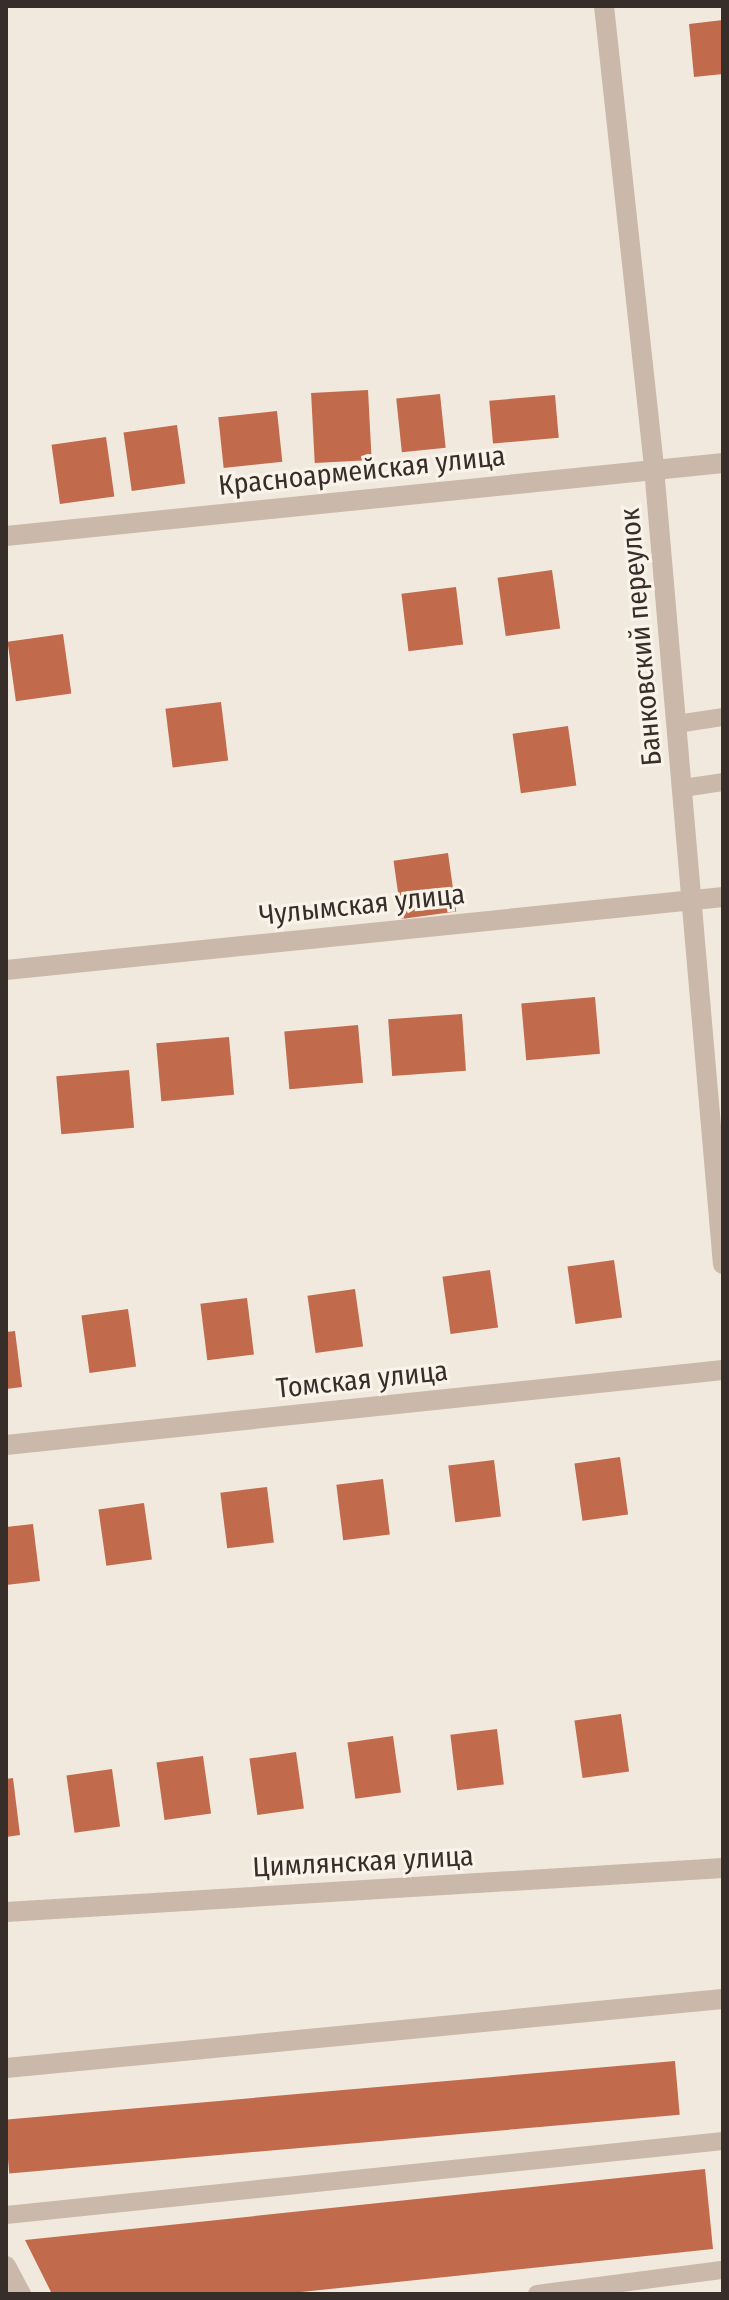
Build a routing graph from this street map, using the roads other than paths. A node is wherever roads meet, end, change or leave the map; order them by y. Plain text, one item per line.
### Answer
1 (604, 6) edge
2 (723, 463) edge
3 (654, 468) junction
4 (6, 536) edge
5 (723, 717) edge
6 (677, 724) junction
7 (723, 782) edge
8 (683, 788) junction
9 (723, 897) edge
10 (692, 899) junction
11 (6, 970) edge
12 (723, 1264) edge
13 (723, 1370) edge
14 (6, 1445) edge
15 (723, 1868) edge
16 (6, 1912) edge
17 (723, 1999) edge
18 (6, 2068) edge
19 (723, 2141) edge
20 (6, 2215) edge
21 (6, 2266) edge
22 (723, 2270) edge
23 (21, 2294) edge
24 (537, 2294) edge

1 - 3 street, Банковский переулок
2 - 3 street, Красноармейская улица
3 - 4 street, Красноармейская улица
3 - 6 street, Банковский переулок
5 - 6 lane
6 - 8 street, Банковский переулок
7 - 8 lane
8 - 10 street, Банковский переулок
9 - 10 street, Чулымская улица
10 - 11 street, Чулымская улица
10 - 12 street, Банковский переулок
13 - 14 street, Томская улица
15 - 16 street, Цимлянская улица
17 - 18 street
19 - 20 lane
21 - 23 street
22 - 24 lane

